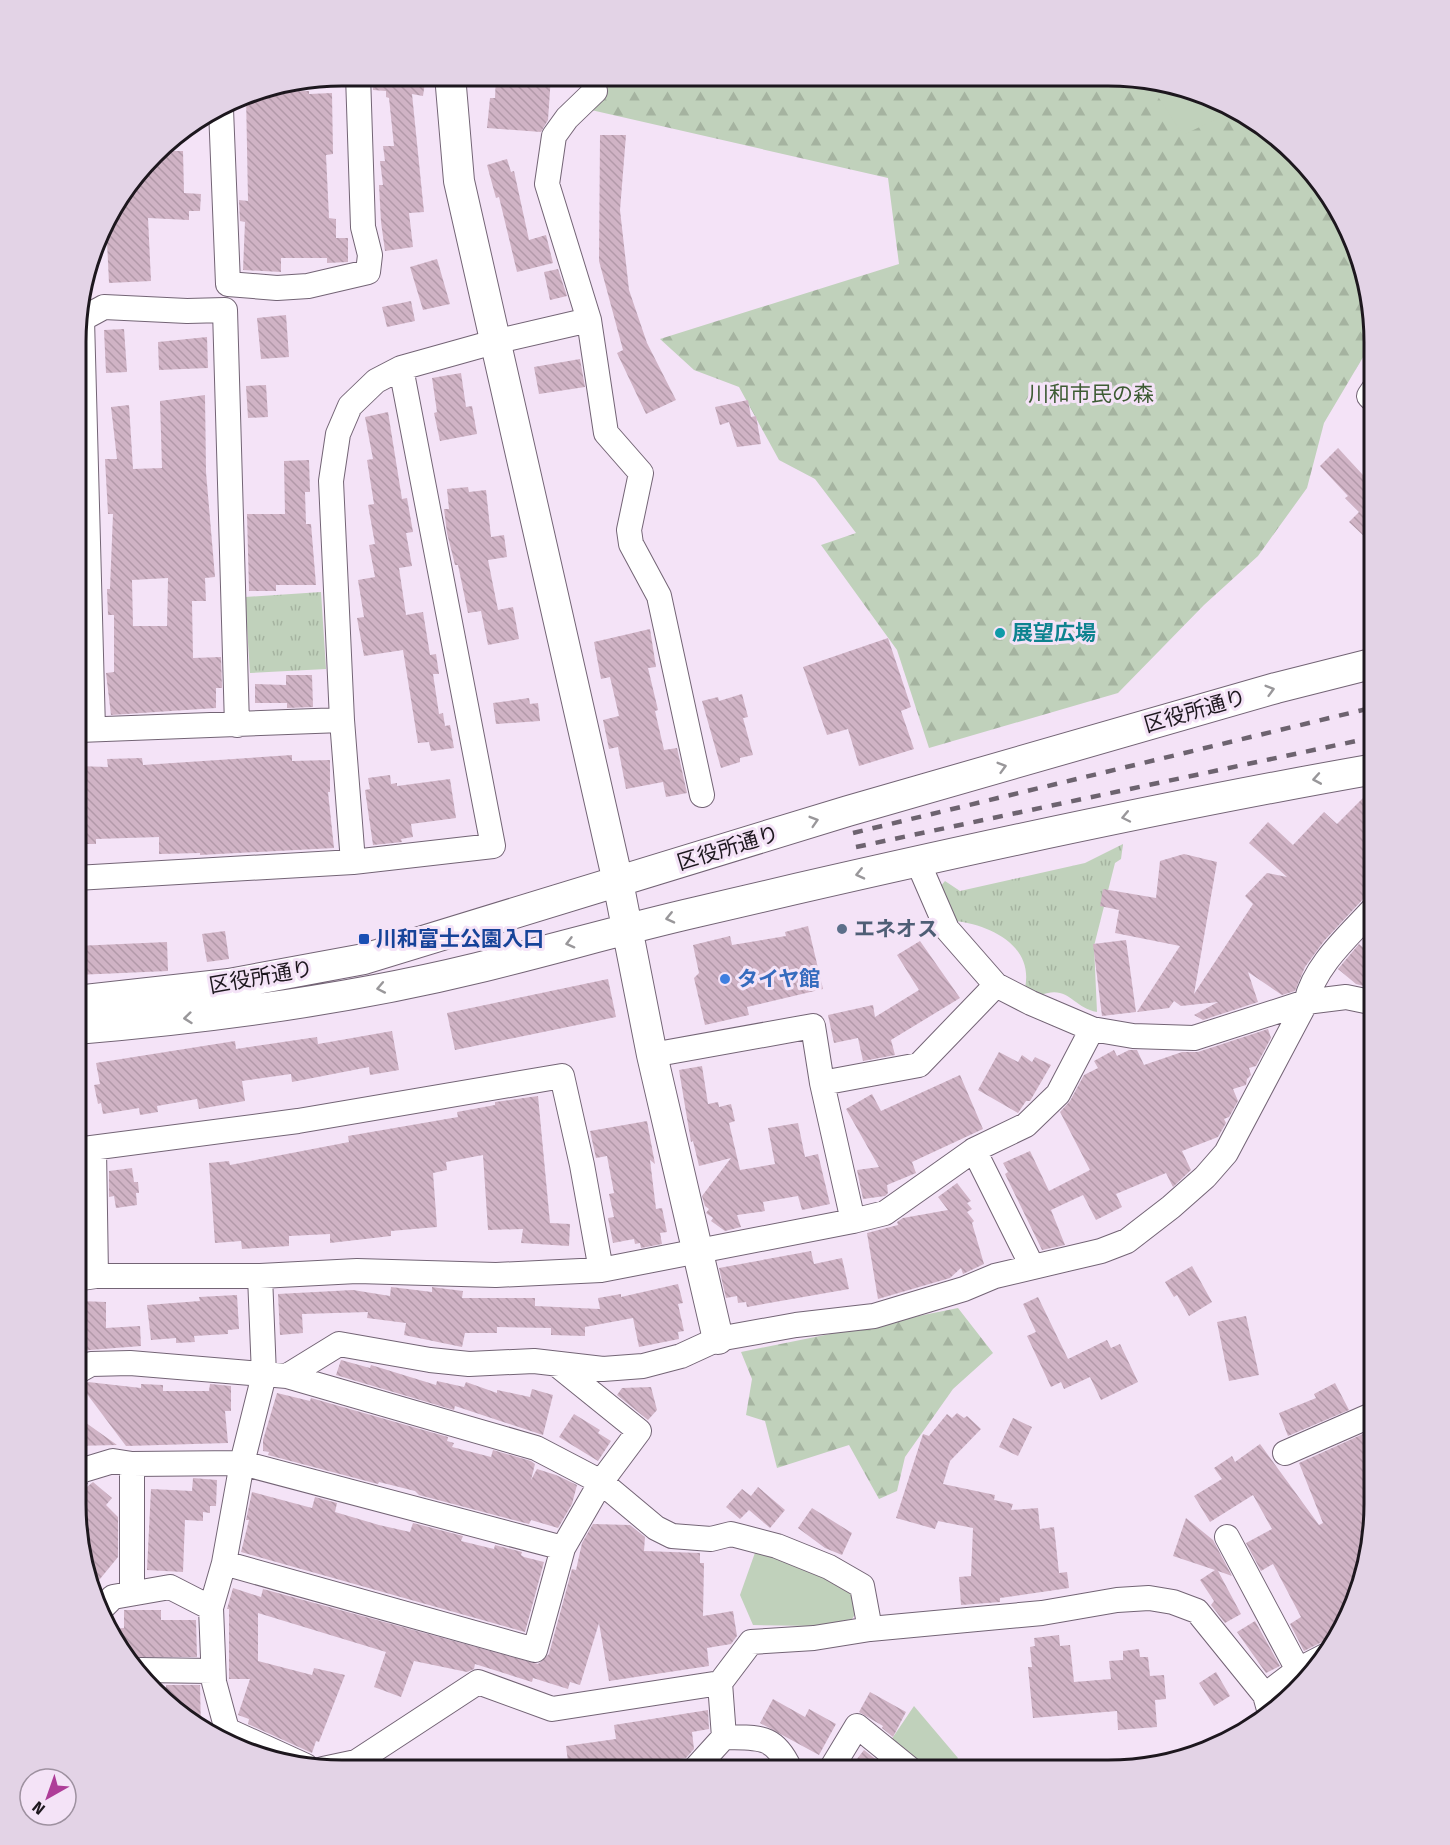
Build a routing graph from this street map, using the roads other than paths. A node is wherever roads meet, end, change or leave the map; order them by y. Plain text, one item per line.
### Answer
1 (358, 86) edge
2 (451, 86) edge
3 (595, 91) dead end
4 (221, 116) edge
5 (87, 316) edge
6 (589, 320) junction
7 (494, 342) junction
8 (401, 368) junction
9 (1364, 666) edge
10 (342, 720) junction
11 (237, 725) junction
12 (86, 730) edge
13 (1364, 771) edge
14 (702, 795) dead end
15 (917, 860) junction
16 (353, 862) junction
17 (86, 877) edge
18 (618, 882) junction
19 (1364, 920) edge
20 (627, 928) junction
21 (996, 985) junction
22 (86, 1000) edge
23 (1364, 1001) edge
24 (1306, 1002) junction
25 (86, 1028) edge
26 (1092, 1029) junction
27 (652, 1055) junction
28 (822, 1083) junction
29 (86, 1149) edge
30 (974, 1150) junction
31 (853, 1221) junction
32 (697, 1252) junction
33 (1032, 1266) junction
34 (601, 1270) junction
35 (260, 1276) junction
36 (86, 1278) edge
37 (718, 1340) junction
38 (556, 1364) junction
39 (86, 1367) edge
40 (276, 1376) junction
41 (1364, 1418) edge
42 (1285, 1453) dead end
43 (242, 1463) junction
44 (132, 1464) junction
45 (86, 1469) edge
46 (601, 1482) junction
47 (1227, 1537) dead end
48 (563, 1548) junction
49 (224, 1563) junction
50 (132, 1592) junction
51 (106, 1604) edge
52 (212, 1608) junction
53 (870, 1629) junction
54 (1306, 1666) edge
55 (147, 1670) edge
56 (1298, 1670) junction
57 (213, 1671) junction
58 (720, 1683) junction
59 (1267, 1704) edge
60 (230, 1734) edge
61 (724, 1737) junction
62 (359, 1760) edge
63 (703, 1760) edge
64 (786, 1760) edge
65 (836, 1760) edge
66 (899, 1760) edge

1 - 4 street
2 - 7 street
3 - 6 street
5 - 11 street
6 - 7 street
6 - 14 street
7 - 8 street
7 - 18 street
8 - 10 street
8 - 16 street
18 -> 9 street, 区役所通り
10 - 11 street
10 - 16 street
11 - 12 street
13 -> 15 street, 区役所通り
15 -> 20 street, 区役所通り
15 - 21 street
16 - 17 street
18 - 20 street
18 - 22 street, 区役所通り
19 - 24 street
20 -> 25 street, 区役所通り
20 - 27 street
21 - 26 street
21 - 28 street
23 - 24 street
24 - 26 street
24 - 33 street
26 - 30 street
27 - 28 street
27 - 32 street
28 - 31 street
29 - 34 street
30 - 31 street
30 - 33 street
31 - 32 street
32 - 34 street
32 - 37 street
33 - 37 street
34 - 35 street
35 - 36 street
35 - 40 street
37 - 38 street
38 - 40 street
38 - 46 street
39 - 40 street
40 - 43 street
40 - 46 street
41 - 42 street
43 - 44 street
43 - 48 street
43 - 49 street
44 - 45 street
44 - 50 street
46 - 48 street
46 - 53 street
47 - 56 street
48 - 49 street
49 - 52 street
50 - 51 street
50 - 52 street
52 - 57 street
53 - 58 street
53 - 59 street
54 - 56 street
55 - 57 street
56 - 59 street
57 - 60 street
58 - 61 street
58 - 62 street
61 - 63 street
61 - 64 street
65 - 66 street

